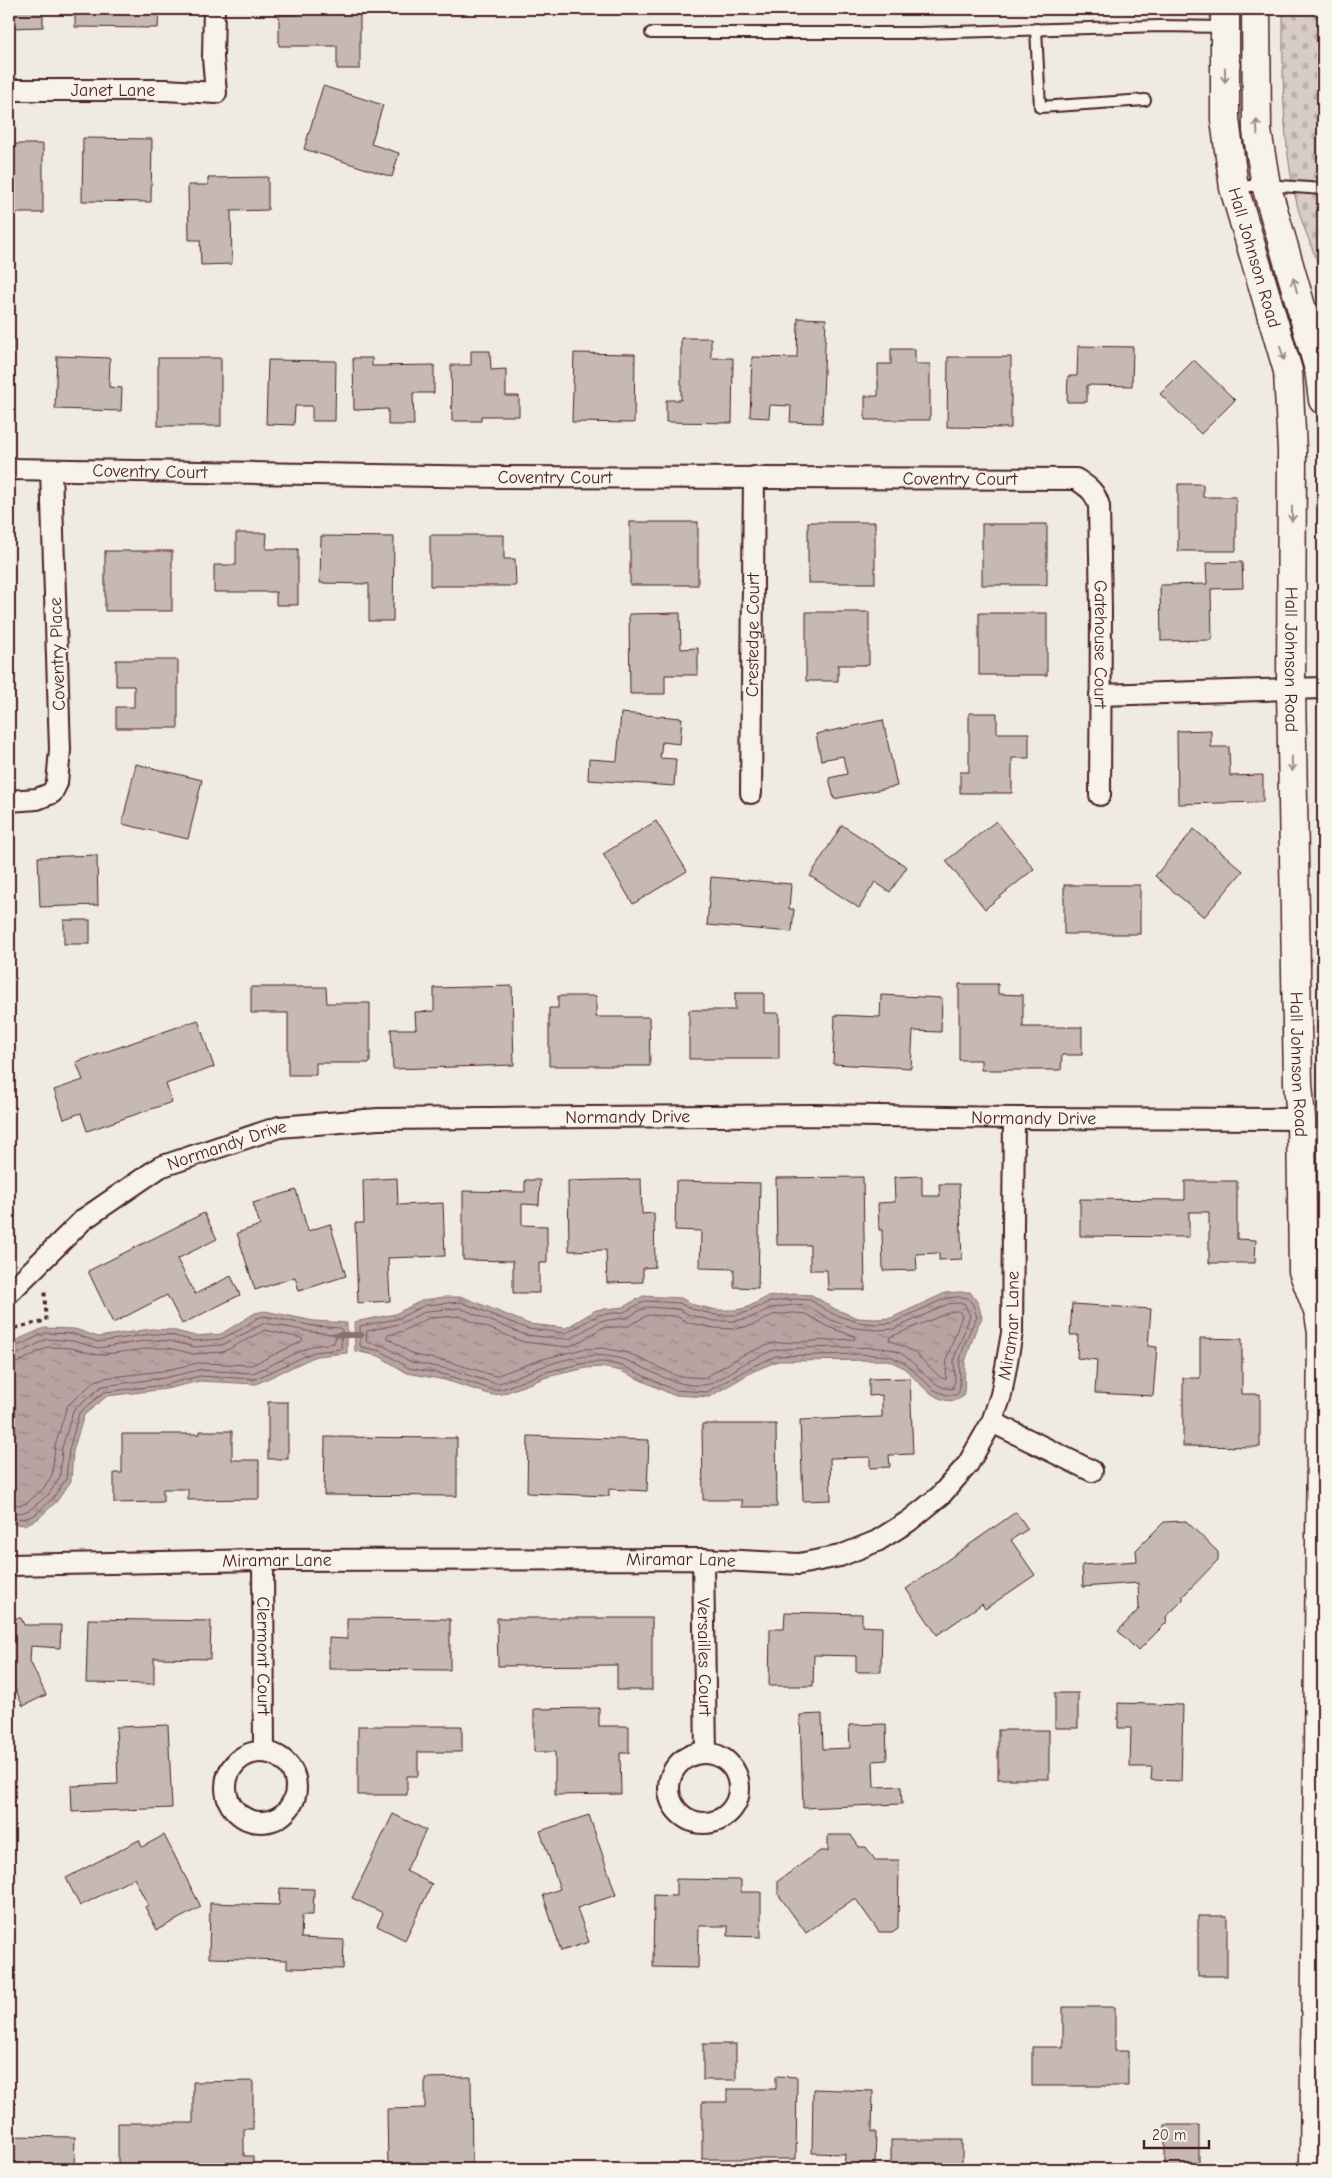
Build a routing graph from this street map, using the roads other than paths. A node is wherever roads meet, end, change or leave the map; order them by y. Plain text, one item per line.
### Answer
1 (214, 9) edge
2 (1256, 9) edge
3 (1225, 18) edge
4 (1036, 29) junction
5 (651, 33) dead end
6 (9, 90) edge
7 (1145, 100) dead end
8 (1266, 185) junction
9 (1234, 188) junction
10 (1323, 188) edge
11 (1323, 400) edge
12 (9, 469) edge
13 (51, 470) junction
14 (754, 477) junction
15 (1096, 495) joint
16 (1323, 688) edge
17 (1291, 689) junction
18 (1100, 695) junction
19 (751, 793) dead end
20 (1100, 795) dead end
21 (9, 801) edge
22 (1014, 1118) junction
23 (1301, 1119) junction
24 (9, 1293) edge
25 (1321, 1308) edge
26 (992, 1422) junction
27 (1092, 1470) dead end
28 (703, 1559) junction
29 (263, 1560) junction
30 (9, 1565) edge
31 (264, 1752) dead end
32 (706, 1753) dead end
33 (1319, 2053) edge
34 (1314, 2169) edge

1 - 6 street, Janet Lane
8 -> 2 main road, Hall Johnson Road
3 - 4 lane
3 -> 9 main road, Hall Johnson Road
4 - 5 lane
4 - 7 lane
8 - 9 lane
8 - 10 lane
11 -> 8 main road, Hall Johnson Road
9 -> 17 main road, Hall Johnson Road
12 - 13 street, Coventry Court
13 - 14 street, Coventry Court
13 - 21 street, Coventry Place
14 - 15 street, Coventry Court
14 - 19 street, Crestedge Court
15 - 18 street, Gatehouse Court
16 - 17 street
17 - 18 street
17 -> 23 main road, Hall Johnson Road
18 - 20 street, Gatehouse Court
22 - 23 street, Normandy Drive
22 - 24 street, Normandy Drive
22 - 26 street, Miramar Lane
23 - 25 main road, Hall Johnson Road
25 - 33 main road, Hall Johnson Road
26 - 27 street
26 - 28 street, Miramar Lane
28 - 29 street, Miramar Lane
28 - 32 street, Versailles Court
29 - 30 street, Miramar Lane
29 - 31 street, Clermont Court
33 - 34 main road, Hall Johnson Road

